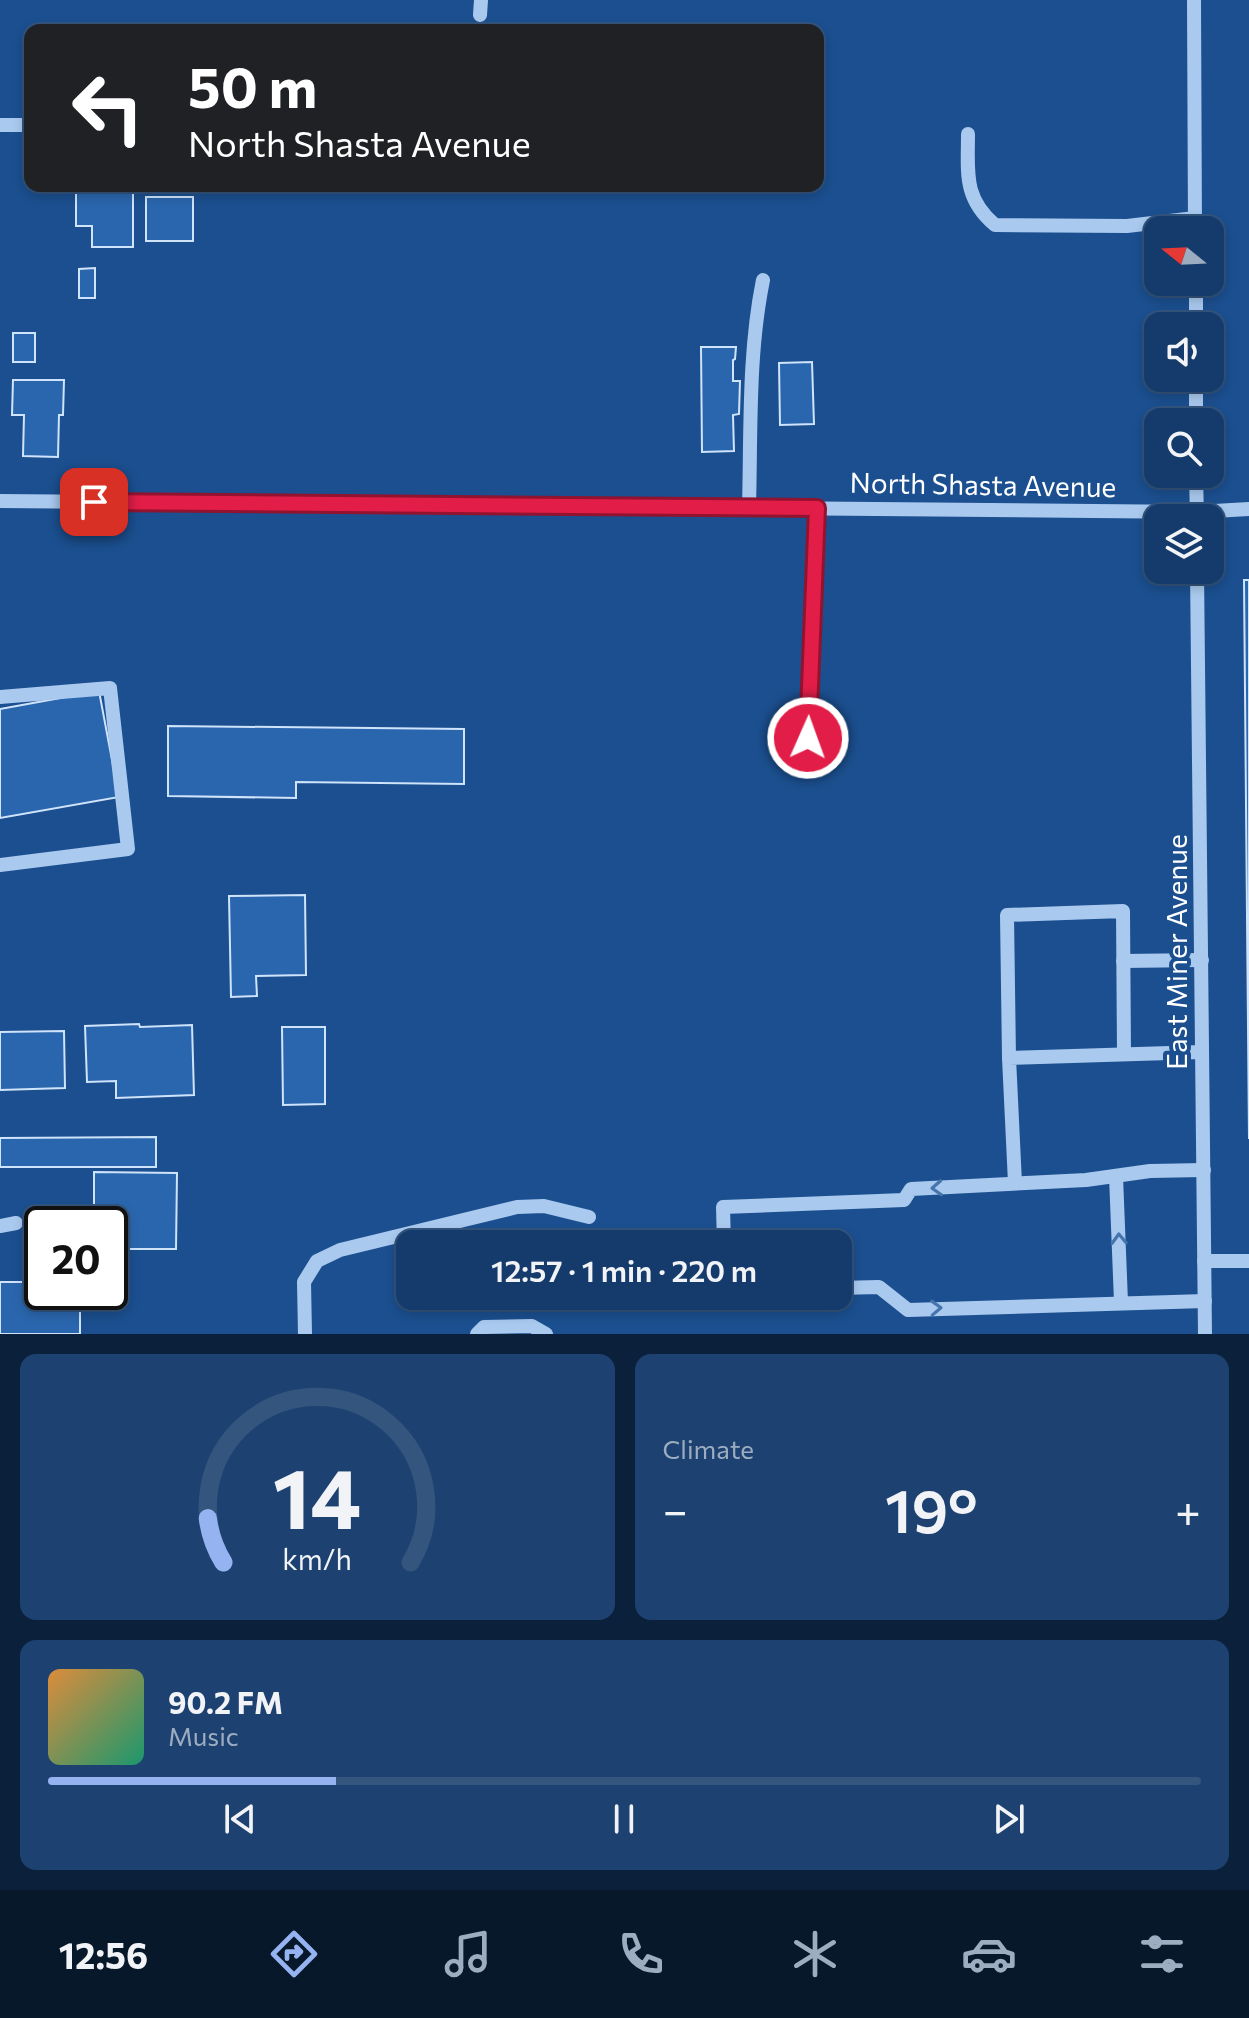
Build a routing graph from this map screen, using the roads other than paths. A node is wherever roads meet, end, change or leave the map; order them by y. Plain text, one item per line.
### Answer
1 (1194, 0) edge
2 (0, 125) edge
3 (24, 125) edge
4 (968, 134) dead end
5 (1195, 216) edge
6 (1144, 226) edge
7 (763, 280) dead end
8 (0, 501) edge
9 (749, 508) junction
10 (817, 508) junction
11 (1249, 509) edge
12 (1224, 512) edge
13 (1144, 514) edge
14 (1197, 584) edge
15 (0, 697) edge
16 (808, 738) dead end
17 (0, 865) edge
18 (1202, 960) junction
19 (1123, 961) junction
20 (1202, 1052) junction
21 (1124, 1054) junction
22 (1009, 1058) junction
23 (1204, 1170) junction
24 (1116, 1176) junction
25 (1015, 1183) junction
26 (589, 1217) dead end
27 (16, 1223) dead end
28 (0, 1226) edge
29 (724, 1230) edge
30 (1204, 1261) junction
31 (1249, 1261) edge
32 (852, 1288) edge
33 (1205, 1301) junction
34 (1121, 1302) junction
35 (305, 1334) edge
36 (477, 1334) edge
37 (546, 1334) edge
38 (1205, 1334) edge

1 - 5 street
2 - 3 street
4 - 6 street
7 - 9 street
8 - 9 street, North Shasta Avenue
9 - 10 street, North Shasta Avenue
10 - 13 street, North Shasta Avenue
10 - 16 street
11 - 12 street, North Shasta Avenue
14 - 18 street, East Miner Avenue
15 - 17 street
18 - 19 street
18 - 20 street, East Miner Avenue
19 - 21 street
19 - 22 street
20 - 21 street
20 - 23 street, East Miner Avenue
21 - 22 street
22 - 25 street
23 - 24 street
23 - 30 street, East Miner Avenue
24 - 25 street
34 -> 24 street
25 -> 29 street
26 - 35 street
27 - 28 street
30 - 31 street
30 - 33 street, East Miner Avenue
32 -> 34 street
33 - 34 street
33 - 38 street, East Miner Avenue
36 - 37 street

